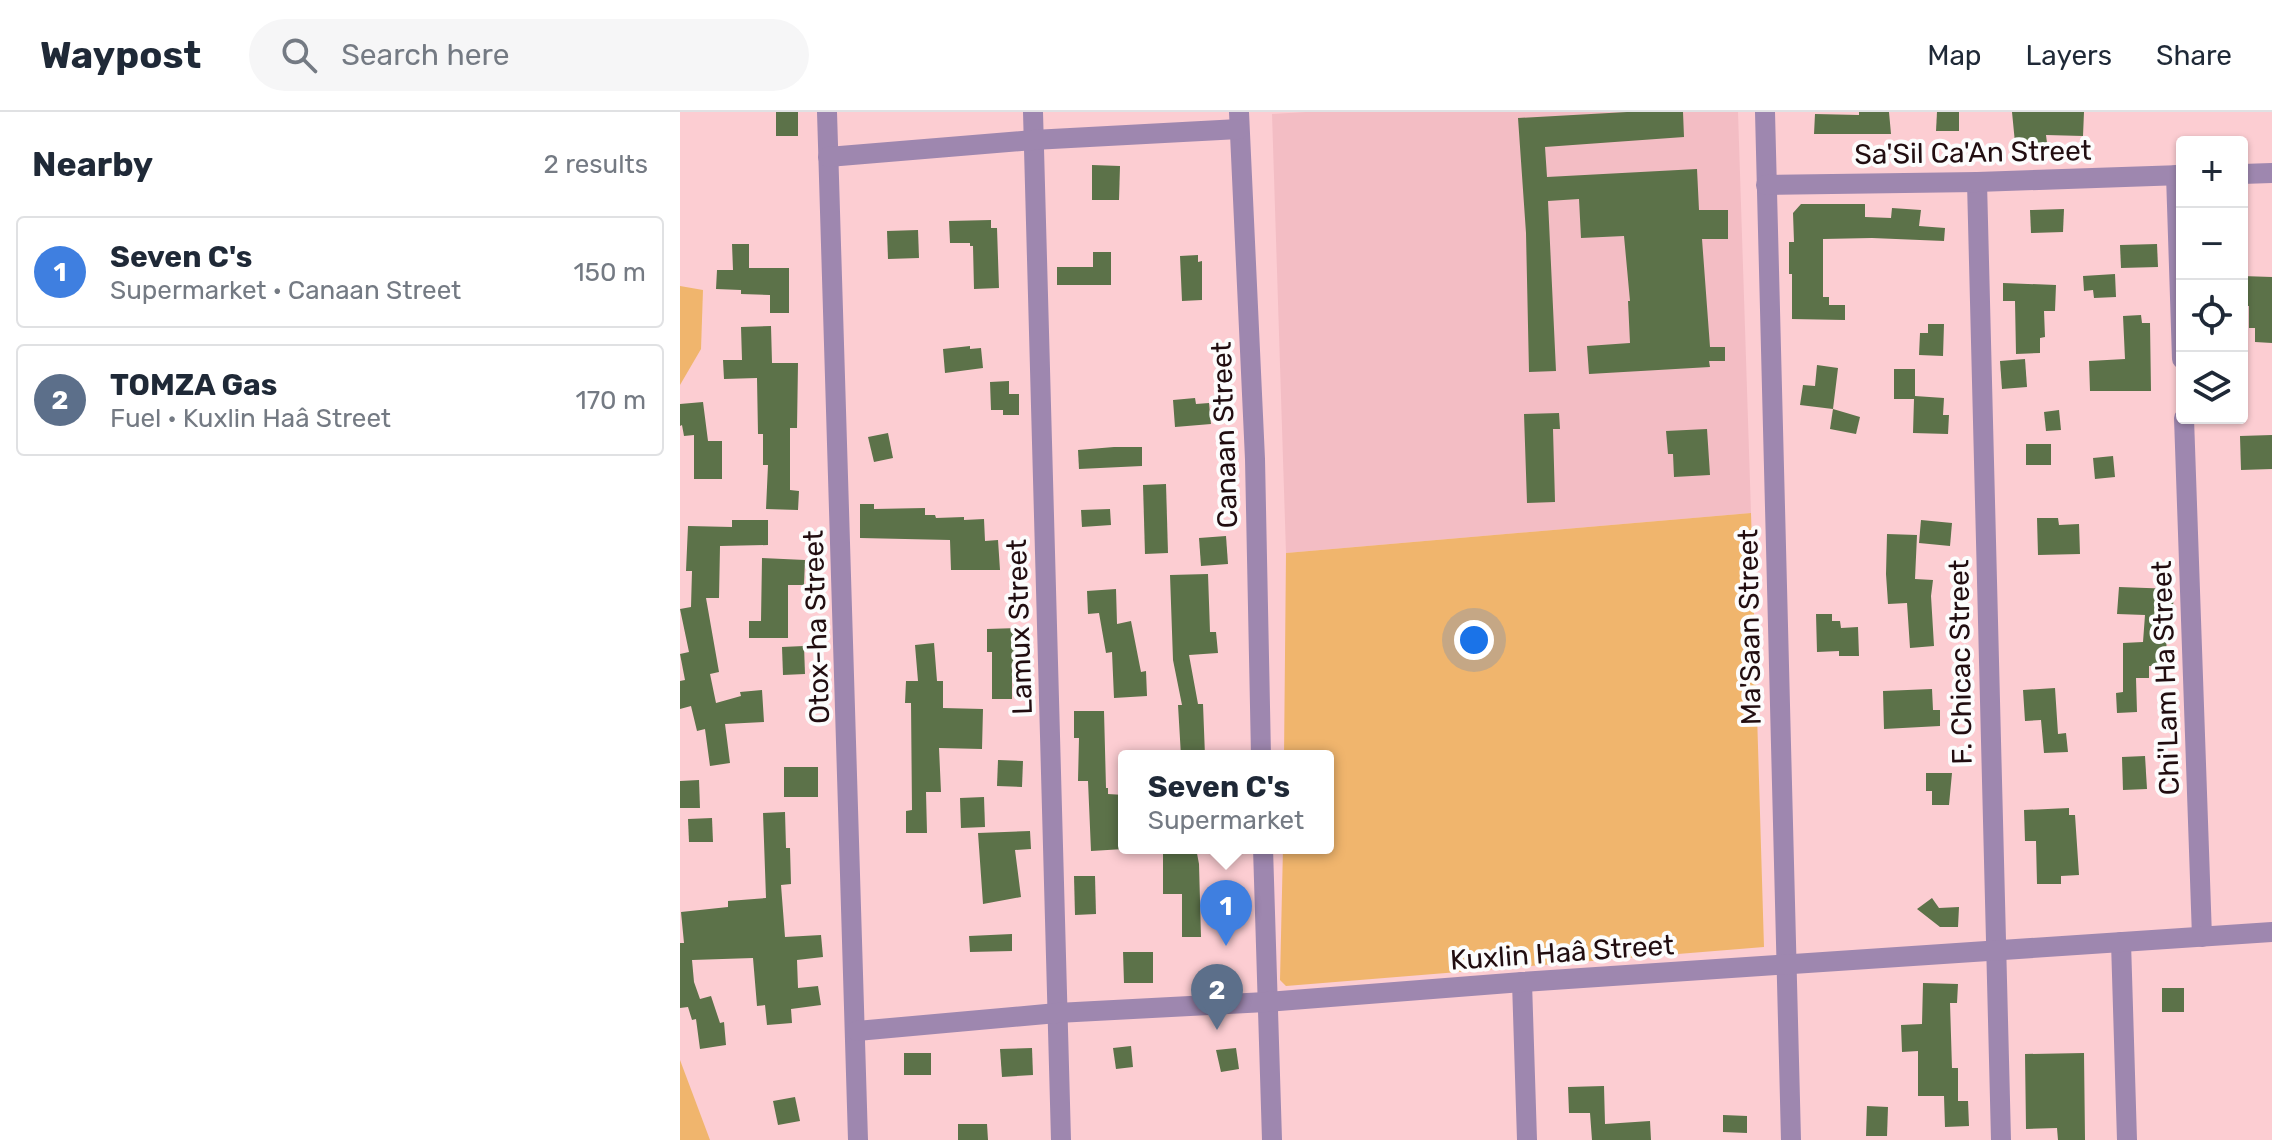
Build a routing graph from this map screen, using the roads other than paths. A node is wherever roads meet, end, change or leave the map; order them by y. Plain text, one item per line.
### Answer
1 (827, 112) edge
2 (1033, 112) edge
3 (1765, 112) edge
4 (1239, 120) edge
5 (1033, 140) junction
6 (828, 157) junction
7 (2272, 173) edge
8 (2248, 174) edge
9 (2176, 175) edge
10 (1977, 182) junction
11 (1766, 185) junction
12 (2180, 208) edge
13 (2182, 352) edge
14 (2184, 424) edge
15 (1261, 750) edge
16 (1263, 854) edge
17 (2272, 932) edge
18 (2202, 937) junction
19 (2121, 942) junction
20 (1994, 951) junction
21 (1785, 964) junction
22 (1522, 982) junction
23 (1266, 1002) junction
24 (1057, 1013) junction
25 (857, 1031) junction
26 (858, 1140) edge
27 (1061, 1140) edge
28 (1272, 1140) edge
29 (1527, 1140) edge
30 (1791, 1140) edge
31 (2001, 1140) edge
32 (2127, 1140) edge

1 - 6 street, Otox-ha Street
2 - 5 street, Lamux Street
3 - 11 street, Ma'Saan Street
4 - 5 street
4 - 15 street, Canaan Street
5 - 6 street
5 - 24 street, Lamux Street
6 - 25 street, Otox-ha Street
7 - 8 street
9 - 10 street, Sa'Sil Ca'An Street
10 - 11 street, Sa'Sil Ca'An Street
10 - 20 street, F. Chicac Street
11 - 21 street, Ma'Saan Street
12 - 13 street
14 - 18 street, Chi'Lam Ha Street
16 - 23 street
17 - 18 street, Kuxlin Haâ Street
18 - 19 street, Kuxlin Haâ Street
19 - 20 street, Kuxlin Haâ Street
19 - 32 street
20 - 21 street, Kuxlin Haâ Street
20 - 31 street, F. Chicac Street
21 - 22 street, Kuxlin Haâ Street
21 - 30 street, Ma'Saan Street
22 - 23 street, Kuxlin Haâ Street
22 - 29 street
23 - 24 street, Kuxlin Haâ Street
23 - 28 street
24 - 25 street, Kuxlin Haâ Street
24 - 27 street, Lamux Street
25 - 26 street, Otox-ha Street

